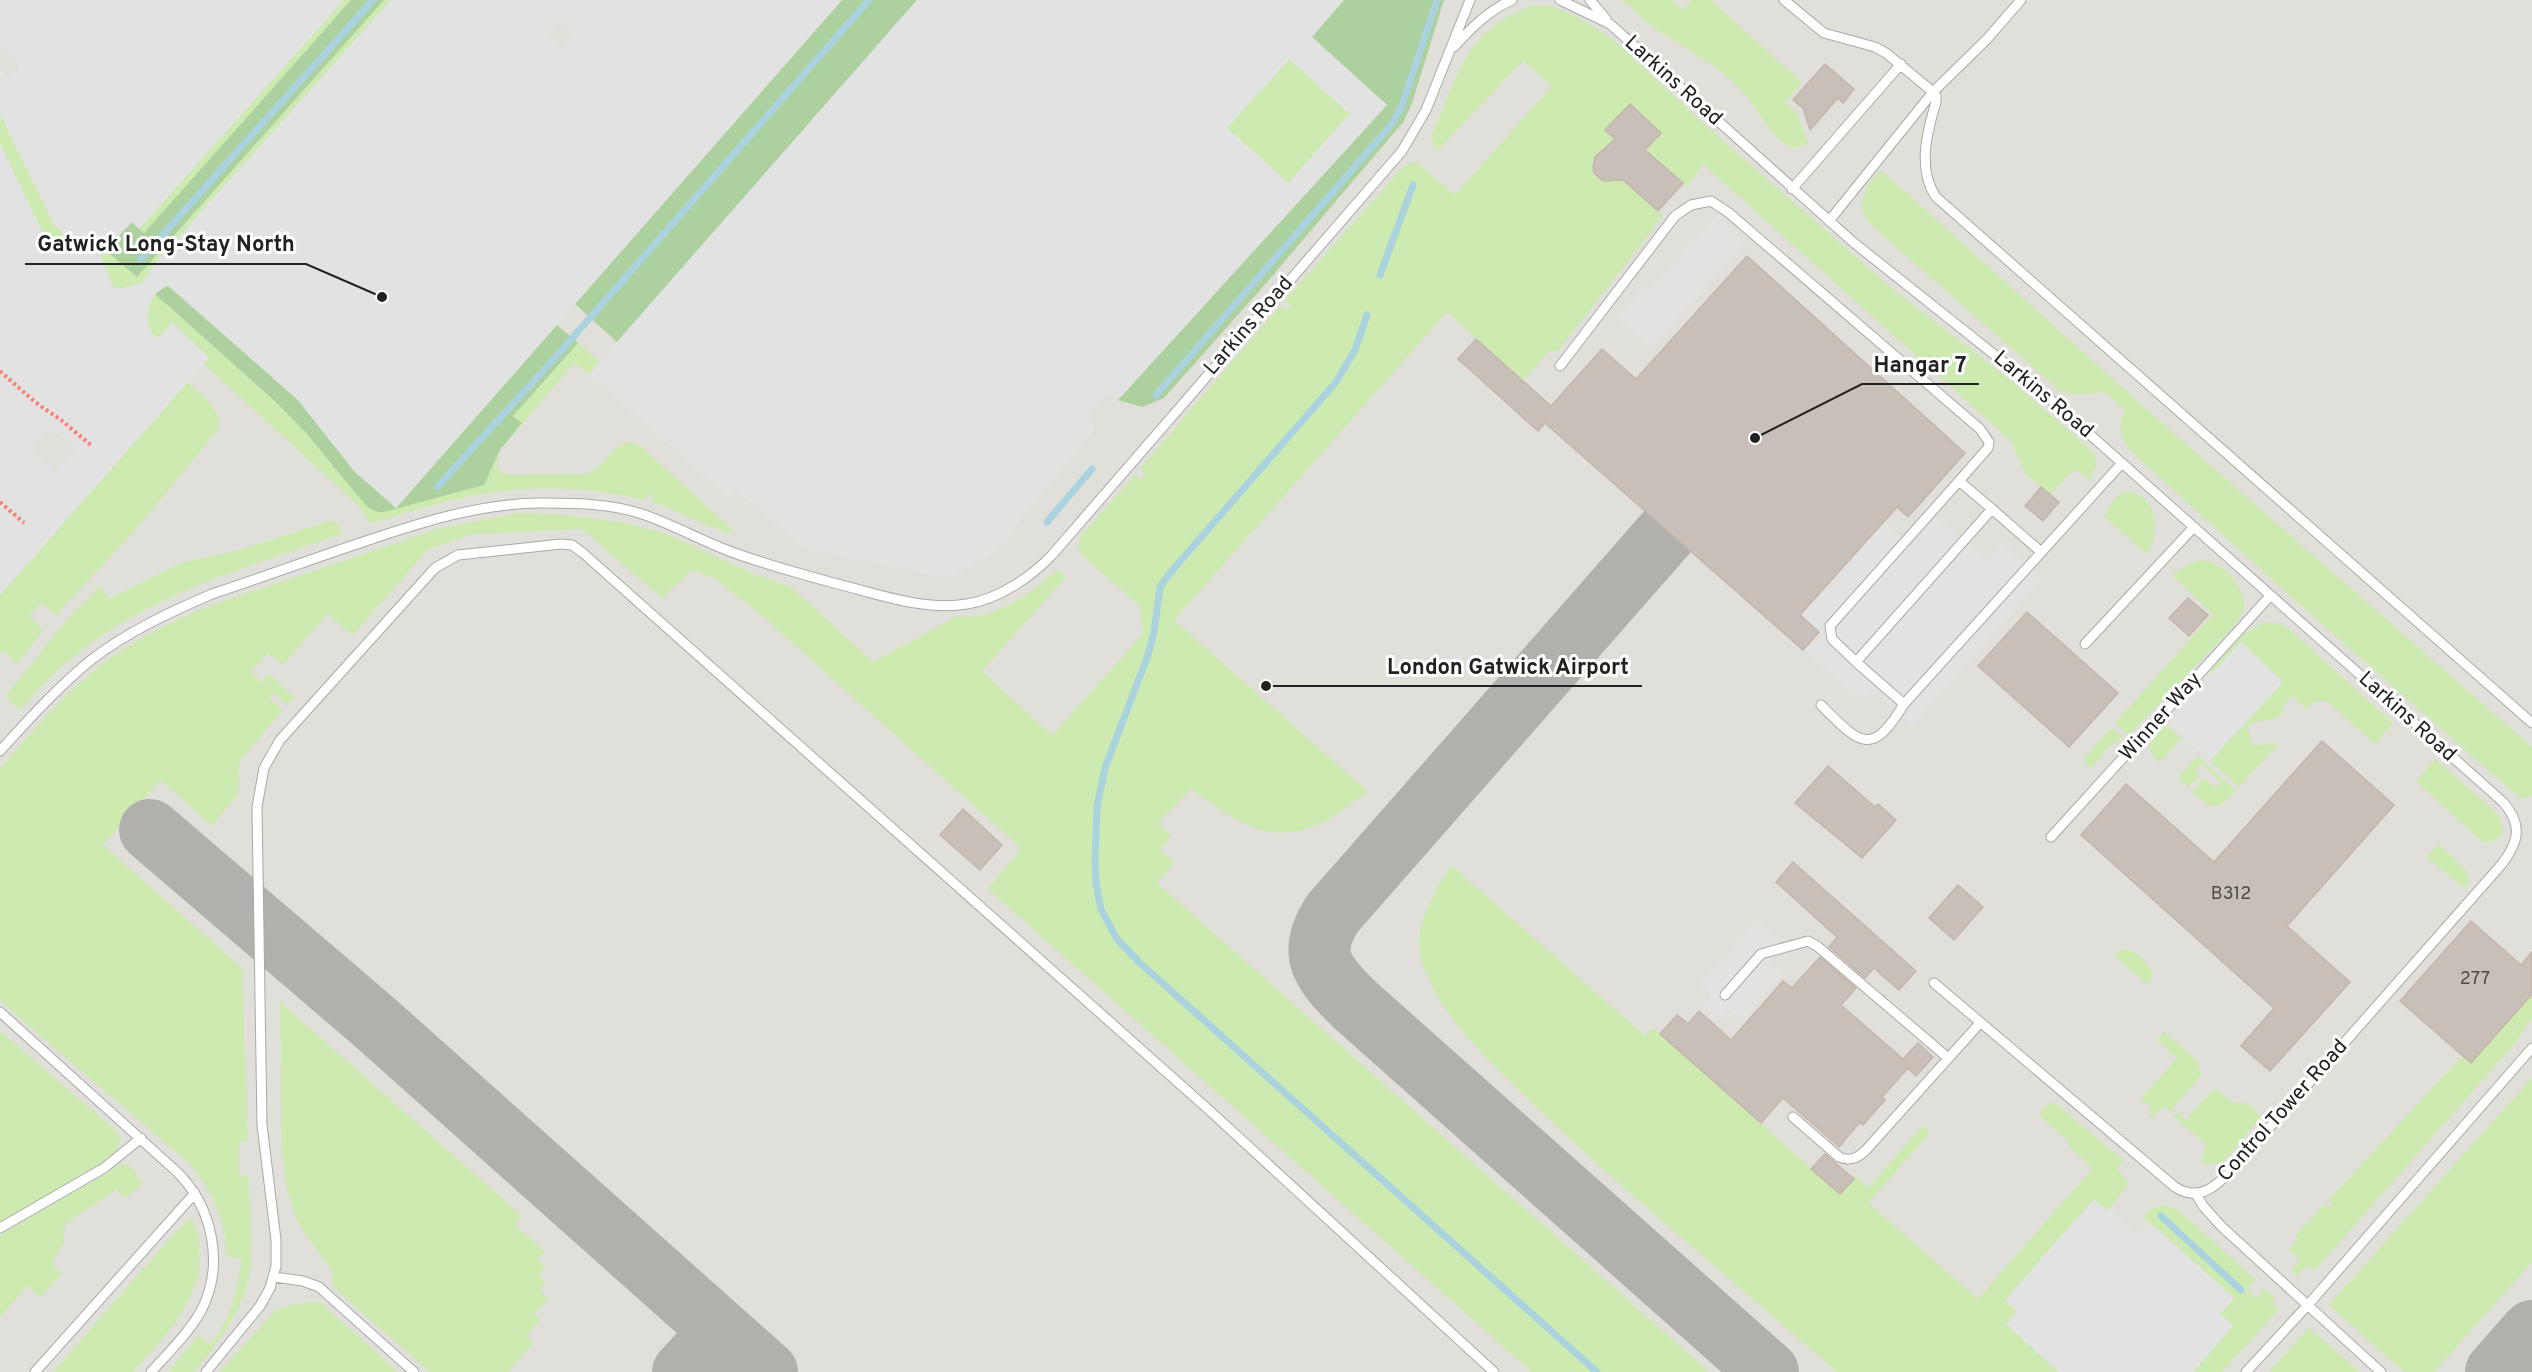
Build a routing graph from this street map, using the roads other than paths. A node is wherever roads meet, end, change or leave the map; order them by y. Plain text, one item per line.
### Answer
1 (1470, 0) edge
2 (1512, 0) edge
3 (1560, 0) edge
4 (1590, 0) edge
5 (1784, 0) edge
6 (2021, 0) edge
7 (1610, 24) junction
8 (1450, 51) junction
9 (1901, 64) junction
10 (1933, 92) junction
11 (1792, 189) junction
12 (1829, 221) junction
13 (1560, 366) dead end
14 (2122, 463) junction
15 (1959, 481) junction
16 (1992, 509) junction
17 (2193, 528) junction
18 (2041, 552) junction
19 (2270, 596) junction
20 (2085, 644) dead end
21 (1856, 662) junction
22 (1904, 704) junction
23 (1821, 705) dead end
24 (2532, 723) edge
25 (0, 750) edge
26 (2511, 811) joint
27 (2051, 837) dead end
28 (1935, 983) dead end
29 (1725, 995) dead end
30 (0, 1012) edge
31 (1980, 1023) junction
32 (2532, 1048) edge
33 (1947, 1057) junction
34 (1793, 1118) dead end
35 (141, 1138) junction
36 (195, 1193) junction
37 (2196, 1194) junction
38 (0, 1228) edge
39 (274, 1277) junction
40 (2307, 1306) junction
41 (35, 1372) edge
42 (151, 1372) edge
43 (206, 1372) edge
44 (414, 1372) edge
45 (1494, 1372) edge
46 (2246, 1372) edge
47 (2381, 1372) edge

1 - 8 lane, Larkins Road
2 - 8 lane
3 - 7 lane, Larkins Road
4 - 7 lane
5 - 9 lane
6 - 10 lane
7 - 11 lane, Larkins Road
8 - 25 lane, Larkins Road
9 - 10 lane
9 - 11 lane
10 - 12 lane
10 - 24 lane
11 - 12 lane, Larkins Road
12 - 14 lane, Larkins Road
13 - 15 lane
14 - 17 lane, Larkins Road
14 - 18 lane
15 - 16 lane
15 - 21 lane
16 - 18 lane
16 - 21 lane
17 - 19 lane, Larkins Road
17 - 20 lane
18 - 22 lane
19 - 26 lane, Larkins Road
19 - 27 lane, Winner Way
21 - 22 lane
22 - 23 lane
26 - 37 lane, Control Tower Road
28 - 31 lane, Control Tower Road
29 - 33 lane
30 - 35 lane
31 - 33 lane
31 - 37 lane, Control Tower Road
32 - 40 lane
33 - 34 lane
35 - 36 lane
35 - 38 lane
36 - 41 lane
36 - 42 lane
37 - 40 lane
39 - 43 lane
39 - 44 lane
39 - 45 lane
40 - 46 lane
40 - 47 lane

